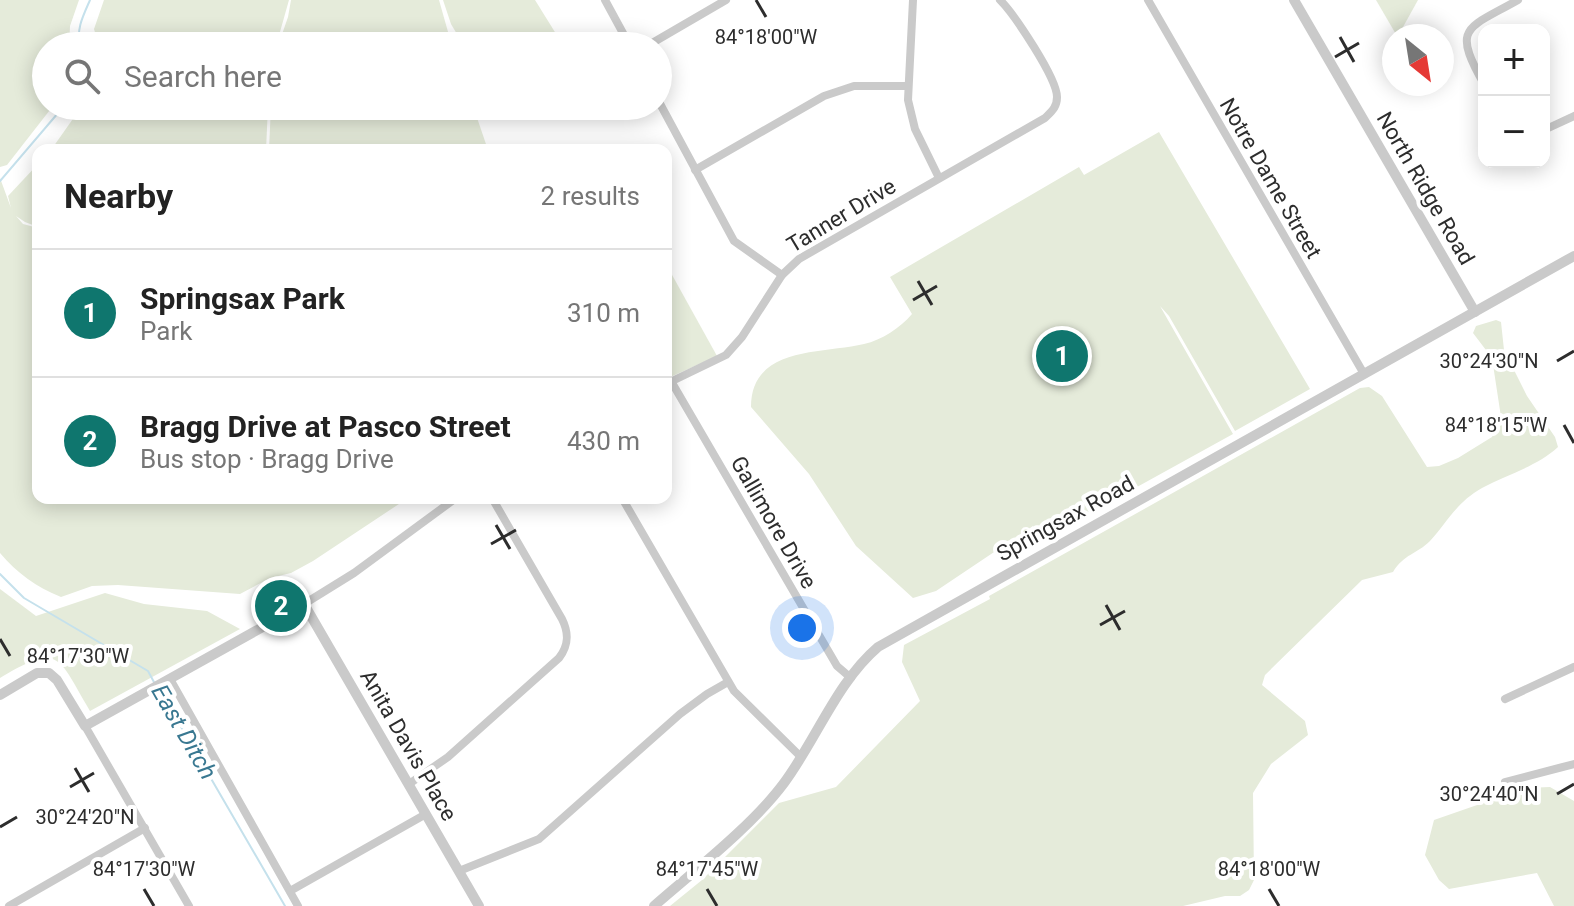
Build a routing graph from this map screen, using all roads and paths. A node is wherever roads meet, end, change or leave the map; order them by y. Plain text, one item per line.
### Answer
1 (605, 0) edge
2 (726, 0) edge
3 (913, 0) edge
4 (1000, 0) edge
5 (1148, 0) edge
6 (1294, 0) edge
7 (1518, 0) edge
8 (1478, 24) edge
9 (1478, 24) edge
10 (622, 32) edge
11 (671, 32) edge
12 (1478, 74) edge
13 (907, 86) junction
14 (1574, 116) edge
15 (669, 120) edge
16 (1550, 127) edge
17 (695, 170) junction
18 (939, 178) junction
19 (1574, 256) edge
20 (782, 275) junction
21 (1475, 312) junction
22 (1364, 374) junction
23 (672, 382) edge
24 (672, 388) edge
25 (447, 504) edge
26 (495, 504) edge
27 (625, 504) edge
28 (304, 604) junction
29 (1574, 667) edge
30 (851, 678) junction
31 (166, 681) junction
32 (728, 682) junction
33 (0, 695) edge
34 (1505, 699) dead end
35 (85, 726) junction
36 (801, 757) junction
37 (1574, 764) edge
38 (1505, 782) dead end
39 (409, 784) junction
40 (426, 814) junction
41 (145, 828) junction
42 (459, 871) junction
43 (290, 891) junction
44 (9, 906) edge
45 (189, 906) edge
46 (298, 906) edge
47 (479, 906) edge
48 (654, 906) edge

1 - 10 street
2 - 11 street
3 - 13 street
4 - 18 street, Tanner Drive
5 - 22 street, Notre Dame Street
6 - 21 street, North Ridge Road
7 - 9 street
8 - 12 street
13 - 17 street
13 - 18 street
14 - 16 street
15 - 17 street
17 - 20 street
18 - 20 street, Tanner Drive
19 - 21 street, Springsax Road
20 - 23 street, Tanner Drive
21 - 22 street, Springsax Road
22 - 30 street, Springsax Road
24 - 30 street, Gallimore Drive
25 - 28 street
26 - 39 street
27 - 32 street
28 - 31 street
28 - 39 street, Anita Davis Place
29 - 34 street
30 - 36 street, Springsax Road
31 - 35 street
31 - 43 street
32 - 36 street
32 - 42 street
33 - 35 street
35 - 41 street
36 - 48 street, Springsax Road
37 - 38 street
39 - 40 street, Anita Davis Place
40 - 42 street, Anita Davis Place
40 - 43 street
41 - 44 street
41 - 45 street
42 - 47 street, Anita Davis Place
43 - 46 street

